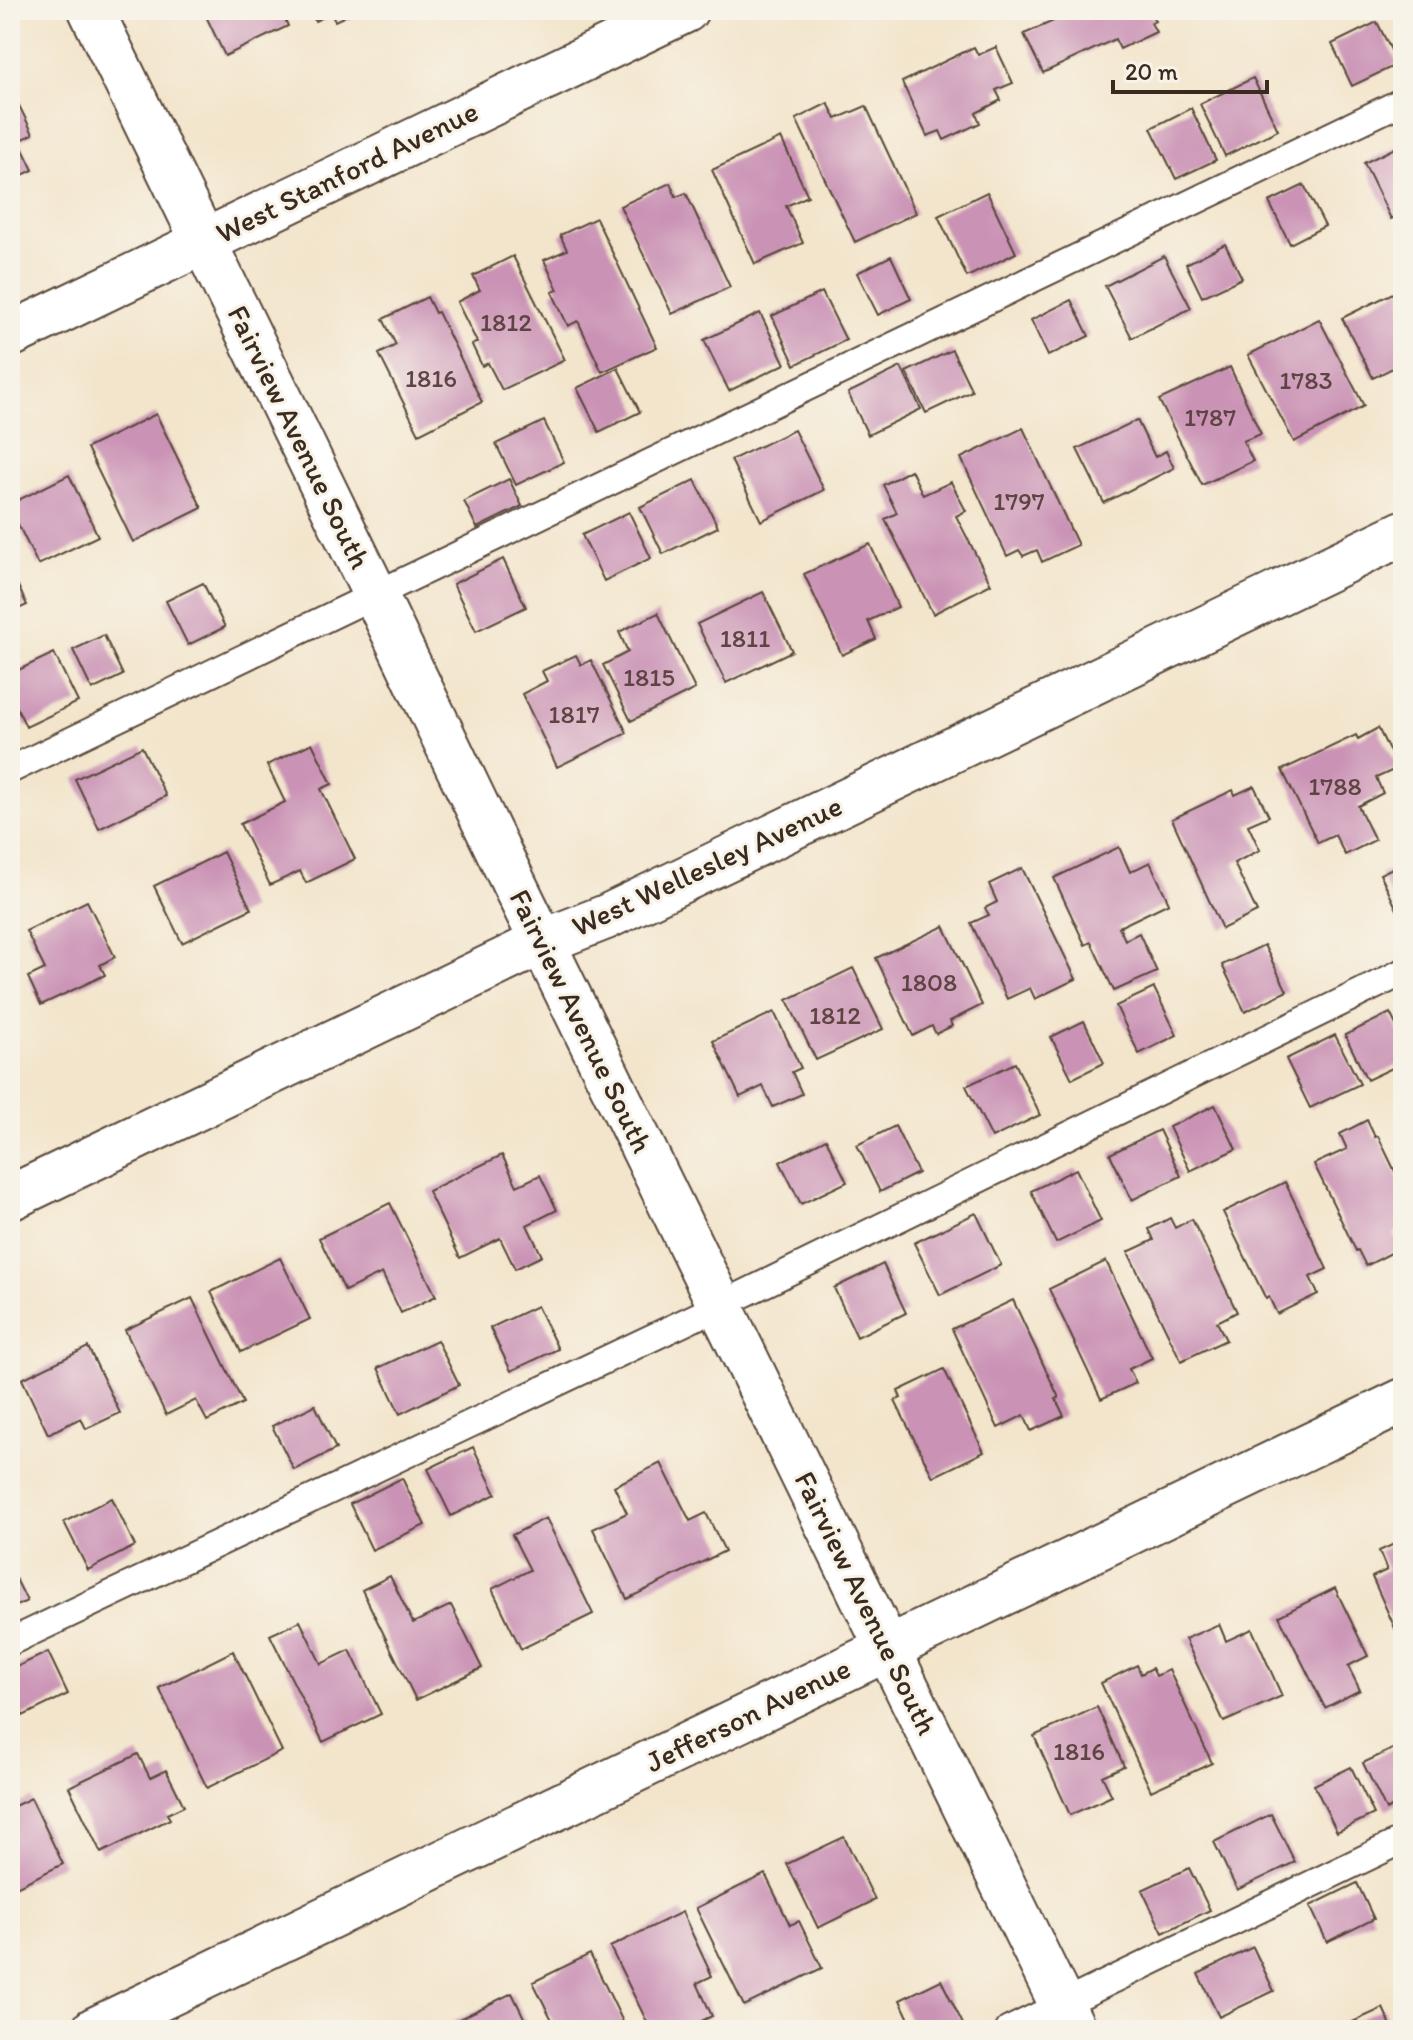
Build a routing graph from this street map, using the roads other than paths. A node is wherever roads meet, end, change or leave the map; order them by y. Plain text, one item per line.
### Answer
1 (91, 10) edge
2 (686, 10) edge
3 (1403, 101) edge
4 (203, 240) junction
5 (10, 335) edge
6 (1403, 533) edge
7 (376, 596) junction
8 (10, 770) edge
9 (542, 942) junction
10 (1403, 972) edge
11 (10, 1198) edge
12 (721, 1305) junction
13 (1403, 1401) edge
14 (10, 1642) edge
15 (887, 1648) junction
16 (1403, 1840) edge
17 (1068, 2017) edge
18 (94, 2030) edge
19 (1009, 2030) edge

1 - 4 street, Fairview Avenue South
2 - 4 street, West Stanford Avenue
3 - 7 lane
4 - 5 street, West Stanford Avenue
4 - 7 street, Fairview Avenue South
6 - 9 street, West Wellesley Avenue
7 - 8 lane
7 - 9 street, Fairview Avenue South
9 - 11 street, West Wellesley Avenue
9 - 12 street, Fairview Avenue South
10 - 12 lane
12 - 14 lane
12 - 15 street, Fairview Avenue South
13 - 15 street, Jefferson Avenue
15 - 17 street, Fairview Avenue South
15 - 18 street, Jefferson Avenue
16 - 17 lane
17 - 19 lane

